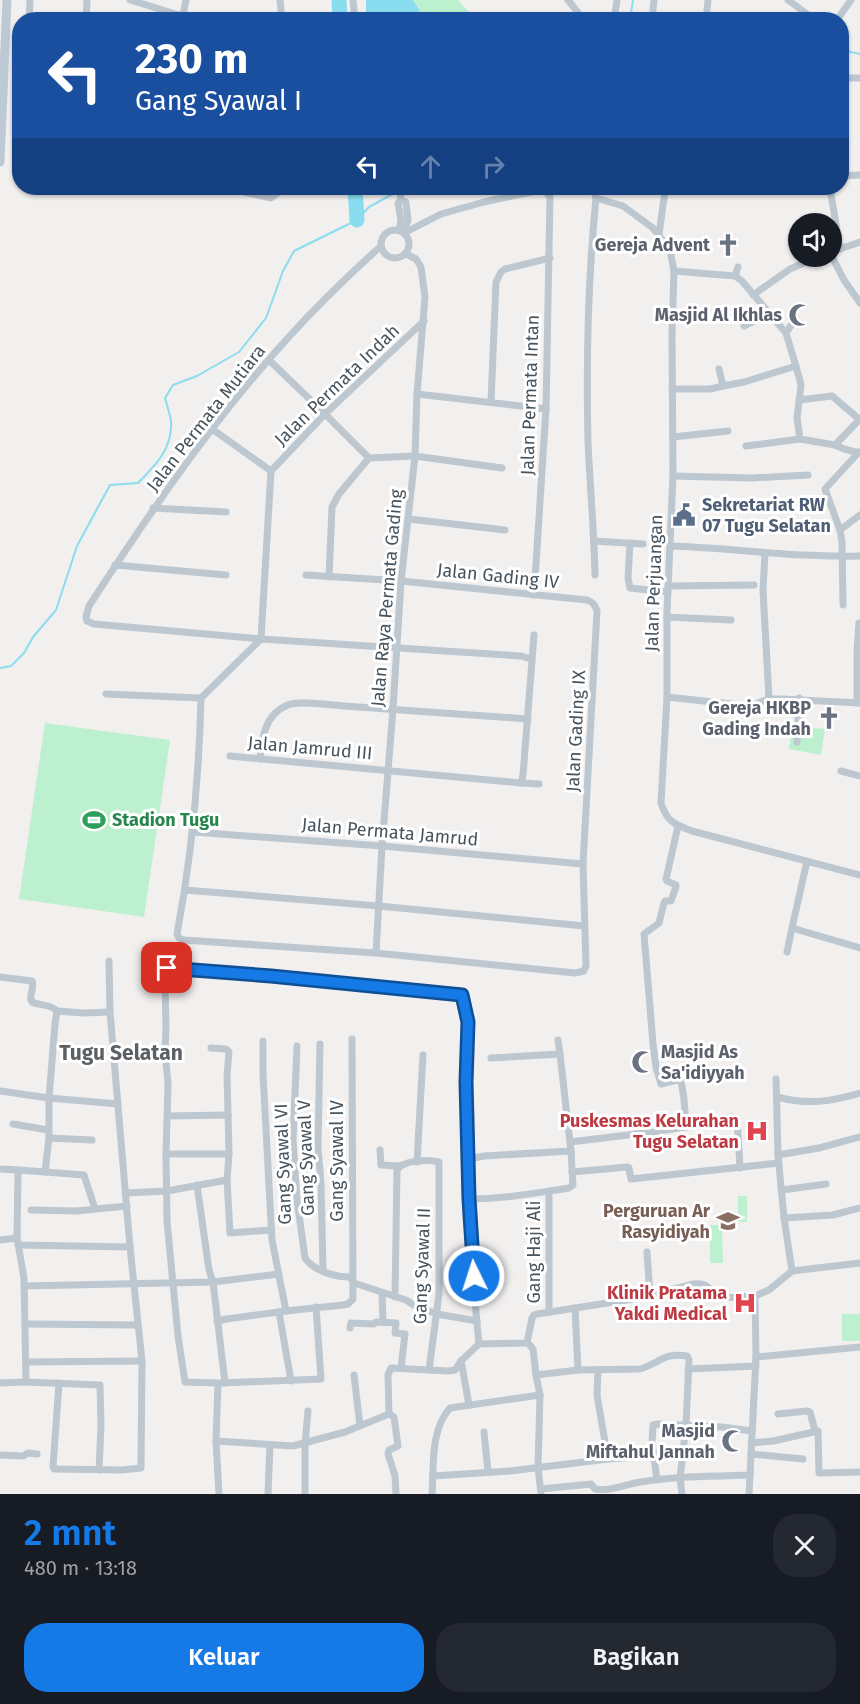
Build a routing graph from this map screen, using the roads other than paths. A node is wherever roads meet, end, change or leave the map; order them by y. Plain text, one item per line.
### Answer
1 (7, 0) edge
2 (130, 0) edge
3 (568, 0) edge
4 (788, 0) edge
5 (165, 12) edge
6 (578, 12) edge
7 (804, 12) edge
8 (0, 162) edge
9 (257, 195) edge
10 (275, 195) edge
11 (401, 195) edge
12 (517, 195) edge
13 (548, 195) edge
14 (597, 195) edge
15 (664, 195) edge
16 (831, 195) edge
17 (599, 199) junction
18 (834, 213) edge
19 (402, 232) junction
20 (659, 234) junction
21 (860, 242) edge
22 (381, 246) junction
23 (842, 248) edge
24 (406, 254) junction
25 (550, 258) junction
26 (738, 267) dead end
27 (795, 267) edge
28 (838, 267) edge
29 (674, 271) junction
30 (735, 276) junction
31 (753, 296) junction
32 (860, 303) edge
33 (770, 313) junction
34 (424, 321) junction
35 (792, 324) dead end
36 (744, 326) dead end
37 (786, 333) junction
38 (268, 360) junction
39 (796, 366) junction
40 (719, 369) dead end
41 (723, 386) junction
42 (672, 389) junction
43 (417, 394) junction
44 (799, 400) junction
45 (491, 402) junction
46 (546, 409) junction
47 (325, 414) junction
48 (860, 419) edge
49 (212, 429) junction
50 (728, 431) dead end
51 (672, 437) junction
52 (800, 439) junction
53 (835, 445) junction
54 (746, 446) dead end
55 (859, 452) edge
56 (415, 456) junction
57 (369, 458) junction
58 (502, 468) dead end
59 (271, 471) junction
60 (808, 475) dead end
61 (673, 476) junction
62 (153, 508) junction
63 (226, 512) dead end
64 (860, 515) edge
65 (409, 519) junction
66 (505, 530) dead end
67 (840, 530) junction
68 (594, 542) junction
69 (630, 543) junction
70 (643, 544) dead end
71 (670, 546) junction
72 (765, 553) junction
73 (860, 556) edge
74 (842, 557) junction
75 (115, 566) junction
76 (226, 574) dead end
77 (306, 575) dead end
78 (595, 575) dead end
79 (329, 577) junction
80 (401, 581) junction
81 (754, 585) dead end
82 (668, 589) junction
83 (534, 595) junction
84 (592, 602) joint
85 (843, 605) dead end
86 (667, 617) junction
87 (731, 620) dead end
88 (859, 623) edge
89 (534, 635) dead end
90 (261, 639) junction
91 (397, 648) junction
92 (531, 659) junction
93 (106, 694) dead end
94 (667, 697) junction
95 (201, 698) junction
96 (769, 699) junction
97 (799, 699) junction
98 (858, 703) edge
99 (393, 709) junction
100 (528, 719) junction
101 (797, 742) dead end
102 (230, 756) dead end
103 (260, 759) junction
104 (387, 770) junction
105 (841, 771) dead end
106 (860, 776) edge
107 (522, 779) junction
108 (539, 784) dead end
109 (678, 826) junction
110 (193, 832) junction
111 (382, 846) junction
112 (807, 861) junction
113 (583, 864) junction
114 (860, 875) edge
115 (185, 890) junction
116 (379, 906) junction
117 (584, 926) junction
118 (792, 928) junction
119 (860, 948) edge
120 (787, 952) dead end
121 (376, 953) junction
122 (109, 961) dead end
123 (0, 977) edge
124 (57, 1011) junction
125 (110, 1012) junction
126 (352, 1039) dead end
127 (558, 1040) dead end
128 (263, 1041) dead end
129 (320, 1044) dead end
130 (297, 1046) dead end
131 (211, 1048) dead end
132 (560, 1054) junction
133 (423, 1055) dead end
134 (491, 1058) dead end
135 (776, 1079) dead end
136 (0, 1092) edge
137 (860, 1093) edge
138 (777, 1097) junction
139 (49, 1098) junction
140 (118, 1104) junction
141 (228, 1115) junction
142 (168, 1116) junction
143 (13, 1124) dead end
144 (686, 1127) junction
145 (48, 1130) junction
146 (860, 1137) edge
147 (49, 1138) junction
148 (92, 1140) dead end
149 (570, 1142) junction
150 (381, 1150) dead end
151 (571, 1151) junction
152 (165, 1154) junction
153 (229, 1154) junction
154 (469, 1159) junction
155 (778, 1159) junction
156 (417, 1162) junction
157 (400, 1165) junction
158 (740, 1168) junction
159 (0, 1169) edge
160 (18, 1170) junction
161 (45, 1172) junction
162 (572, 1172) junction
163 (227, 1180) junction
164 (826, 1184) dead end
165 (196, 1185) junction
166 (782, 1190) junction
167 (167, 1191) junction
168 (549, 1191) junction
169 (126, 1193) junction
170 (469, 1199) junction
171 (127, 1206) junction
172 (860, 1208) edge
173 (95, 1209) junction
174 (32, 1210) dead end
175 (784, 1218) junction
176 (271, 1230) junction
177 (0, 1240) edge
178 (17, 1242) junction
179 (130, 1247) junction
180 (647, 1252) dead end
181 (860, 1263) edge
182 (323, 1271) junction
183 (792, 1271) junction
184 (279, 1274) junction
185 (213, 1282) junction
186 (173, 1283) junction
187 (354, 1283) junction
188 (134, 1284) junction
189 (24, 1286) junction
190 (382, 1293) junction
191 (650, 1295) junction
192 (756, 1296) junction
193 (395, 1297) junction
194 (316, 1307) junction
195 (575, 1308) junction
196 (282, 1311) junction
197 (549, 1312) junction
198 (437, 1314) junction
199 (477, 1321) junction
200 (217, 1322) junction
201 (382, 1322) junction
202 (25, 1324) junction
203 (138, 1325) junction
204 (350, 1328) dead end
205 (527, 1342) junction
206 (479, 1344) junction
207 (860, 1347) edge
208 (756, 1357) junction
209 (142, 1361) junction
210 (461, 1361) junction
211 (26, 1362) junction
212 (756, 1366) junction
213 (401, 1368) junction
214 (688, 1369) junction
215 (429, 1370) junction
216 (578, 1370) junction
217 (598, 1370) junction
218 (536, 1375) junction
219 (354, 1376) dead end
220 (291, 1381) junction
221 (26, 1382) junction
222 (0, 1383) edge
223 (59, 1383) junction
224 (221, 1383) junction
225 (540, 1395) junction
226 (469, 1406) junction
227 (308, 1411) dead end
228 (389, 1414) junction
229 (778, 1414) dead end
230 (686, 1425) junction
231 (360, 1426) junction
232 (752, 1431) junction
233 (815, 1431) junction
234 (484, 1432) dead end
235 (216, 1442) junction
236 (751, 1443) junction
237 (304, 1444) junction
238 (270, 1445) junction
239 (37, 1454) dead end
240 (751, 1454) junction
241 (0, 1455) edge
242 (636, 1457) dead end
243 (803, 1459) dead end
244 (608, 1460) junction
245 (538, 1467) junction
246 (99, 1470) junction
247 (488, 1472) junction
248 (860, 1472) edge
249 (750, 1475) junction
250 (433, 1476) junction
251 (680, 1478) junction
252 (657, 1480) junction
253 (305, 1492) edge
254 (541, 1492) edge
255 (608, 1492) edge
256 (219, 1494) edge
257 (268, 1494) edge
258 (396, 1494) edge
259 (432, 1494) edge
260 (682, 1494) edge
261 (749, 1494) edge

1 - 8 main road
2 - 5 street
3 - 6 street
4 - 7 street
9 - 10 street
11 - 19 street
12 - 19 street, Jalan Permata Intan
13 - 25 street, Jalan Permata Intan
14 - 17 street
15 - 20 street
16 - 18 street
17 - 20 street, Jalan Perjuangan
17 - 68 street
19 - 22 street
19 - 24 street
20 - 29 street, Jalan Perjuangan
21 - 23 street
22 - 24 street
22 - 38 street, Jalan Permata Mutiara
24 - 34 street, Jalan Raya Permata Gading
25 - 45 street
25 - 46 street, Jalan Permata Intan
26 - 30 street
27 - 31 street
28 - 32 street
29 - 30 street
29 - 42 street, Jalan Perjuangan
30 - 31 street
31 - 33 street
33 - 36 street
33 - 37 street
34 - 43 street, Jalan Raya Permata Gading
34 - 47 street, Jalan Permata Indah
35 - 37 street
37 - 39 street
38 - 47 street
38 - 49 street, Jalan Permata Mutiara
39 - 41 street
39 - 44 street
40 - 41 street
41 - 42 street
42 - 51 street, Jalan Perjuangan
43 - 45 street
43 - 56 street, Jalan Raya Permata Gading
44 - 48 street
44 - 52 street
45 - 46 street
46 - 83 street, Jalan Permata Intan
47 - 57 street
47 - 59 street, Jalan Permata Indah
48 - 53 street
49 - 59 street, Jalan Permata Indah
49 - 62 street, Jalan Permata Mutiara
50 - 51 street
51 - 61 street, Jalan Perjuangan
52 - 53 street
52 - 54 street
53 - 55 street
55 - 67 street
56 - 57 street
56 - 58 street
56 - 65 street, Jalan Raya Permata Gading
57 - 79 street
59 - 90 street, Jalan Permata Indah
60 - 61 street
61 - 71 street, Jalan Perjuangan
62 - 63 street
62 - 75 street, Jalan Permata Mutiara
64 - 67 street
65 - 66 street
65 - 80 street, Jalan Raya Permata Gading
67 - 74 street
68 - 69 street
68 - 78 street
69 - 70 street
69 - 82 street
71 - 72 street
71 - 82 street, Jalan Perjuangan
72 - 74 street
72 - 96 street
73 - 74 street
74 - 85 street
75 - 76 street
75 - 90 street, Jalan Permata Mutiara
77 - 79 street, Jalan Gading IV
79 - 80 street, Jalan Gading IV
80 - 83 street, Jalan Gading IV
80 - 91 street, Jalan Raya Permata Gading
81 - 82 street
82 - 86 street, Jalan Perjuangan
83 - 84 street, Jalan Gading IV
84 - 113 street, Jalan Gading IX
86 - 87 street
86 - 94 street, Jalan Perjuangan
88 - 98 street
89 - 92 street
90 - 91 street
90 - 95 street
91 - 92 street
91 - 99 street, Jalan Raya Permata Gading
92 - 100 street
93 - 95 street
94 - 96 street
94 - 109 street, Jalan Perjuangan
95 - 110 street
96 - 97 street
97 - 98 street
97 - 101 street
99 - 100 street
99 - 103 street
99 - 104 street, Jalan Raya Permata Gading
100 - 107 street
102 - 103 street, Jalan Jamrud III
103 - 104 street, Jalan Jamrud III
104 - 107 street, Jalan Jamrud III
104 - 111 street, Jalan Raya Permata Gading
105 - 106 street
107 - 108 street, Jalan Jamrud III
109 - 112 street
109 - 144 street
110 - 111 street, Jalan Permata Jamrud
110 - 115 street
111 - 113 street, Jalan Permata Jamrud
111 - 116 street, Jalan Raya Permata Gading
112 - 114 street
112 - 118 street
113 - 117 street, Jalan Gading IX
115 - 116 street
115 - 121 street
116 - 117 street
116 - 121 street, Jalan Raya Permata Gading
117 - 121 street, Jalan Gading IX
118 - 119 street
118 - 120 street
122 - 125 street
123 - 124 street
124 - 125 street
124 - 139 street
125 - 140 street
126 - 187 street, Gang Syawal IV
127 - 132 street
128 - 176 street
129 - 182 street, Gang Syawal V
130 - 182 street, Gang Syawal VI
131 - 141 street
132 - 134 street
132 - 149 street
133 - 156 street
135 - 138 street
136 - 139 street
137 - 138 street
138 - 155 street
139 - 140 street
139 - 145 street
140 - 169 street
141 - 142 street
141 - 153 street
142 - 152 street
142 - 154 street
143 - 145 street
144 - 149 street
144 - 158 street
145 - 147 street
146 - 155 street
147 - 148 street
147 - 161 street
149 - 151 street
150 - 157 street
151 - 154 street
151 - 162 street
152 - 153 street
152 - 167 street
153 - 163 street
154 - 170 street
155 - 158 street
155 - 166 street
156 - 157 street
156 - 198 street, Gang Syawal II
157 - 193 street
158 - 162 street
159 - 160 street
160 - 161 street
160 - 178 street
161 - 173 street
162 - 168 street
163 - 165 street
163 - 176 street
164 - 166 street
165 - 167 street
165 - 185 street
166 - 175 street
167 - 169 street
167 - 186 street
168 - 170 street
168 - 197 street, Gang Haji Ali
169 - 171 street
170 - 199 street
171 - 173 street
171 - 179 street
172 - 175 street
173 - 174 street
175 - 183 street
176 - 184 street
177 - 178 street
178 - 179 street
178 - 189 street
179 - 188 street
180 - 191 street
181 - 183 street
182 - 187 street
183 - 192 street
184 - 185 street
184 - 196 street
185 - 186 street
185 - 200 street
186 - 188 street
186 - 224 street
187 - 190 street
187 - 194 street
188 - 189 street
188 - 203 street
189 - 202 street
190 - 193 street
190 - 201 street
191 - 192 street
191 - 195 street
192 - 208 street
193 - 198 street
194 - 196 street
194 - 220 street
195 - 197 street
195 - 216 street
196 - 200 street
196 - 220 street
197 - 205 street
198 - 199 street
198 - 215 street, Gang Syawal II
199 - 206 street
200 - 224 street
201 - 204 street
201 - 213 street
202 - 203 street
202 - 211 street
203 - 209 street
205 - 206 street
205 - 218 street
206 - 210 street
207 - 208 street
208 - 212 street
209 - 211 street
209 - 246 street
210 - 215 street
210 - 226 street
211 - 221 street
212 - 214 street
212 - 232 street
213 - 215 street
213 - 228 street
214 - 217 street
214 - 230 street
216 - 217 street
216 - 218 street
217 - 244 street
218 - 225 street
219 - 231 street
220 - 224 street
221 - 222 street
221 - 223 street
223 - 246 street
223 - 246 street
224 - 235 street
225 - 226 street
225 - 245 street
226 - 250 street
227 - 237 street
228 - 231 street
228 - 258 street
229 - 233 street
230 - 232 street
230 - 251 street
230 - 252 street
231 - 237 street
232 - 236 street
233 - 236 street
233 - 248 street
234 - 247 street
235 - 238 street
235 - 256 street
236 - 240 street
237 - 238 street
237 - 253 street
238 - 257 street
239 - 241 street
240 - 243 street
240 - 249 street
242 - 244 street
244 - 245 street
245 - 247 street
245 - 254 street
247 - 250 street
249 - 251 street
249 - 261 street
250 - 259 street
251 - 252 street
251 - 260 street
252 - 255 street
254 - 255 street

